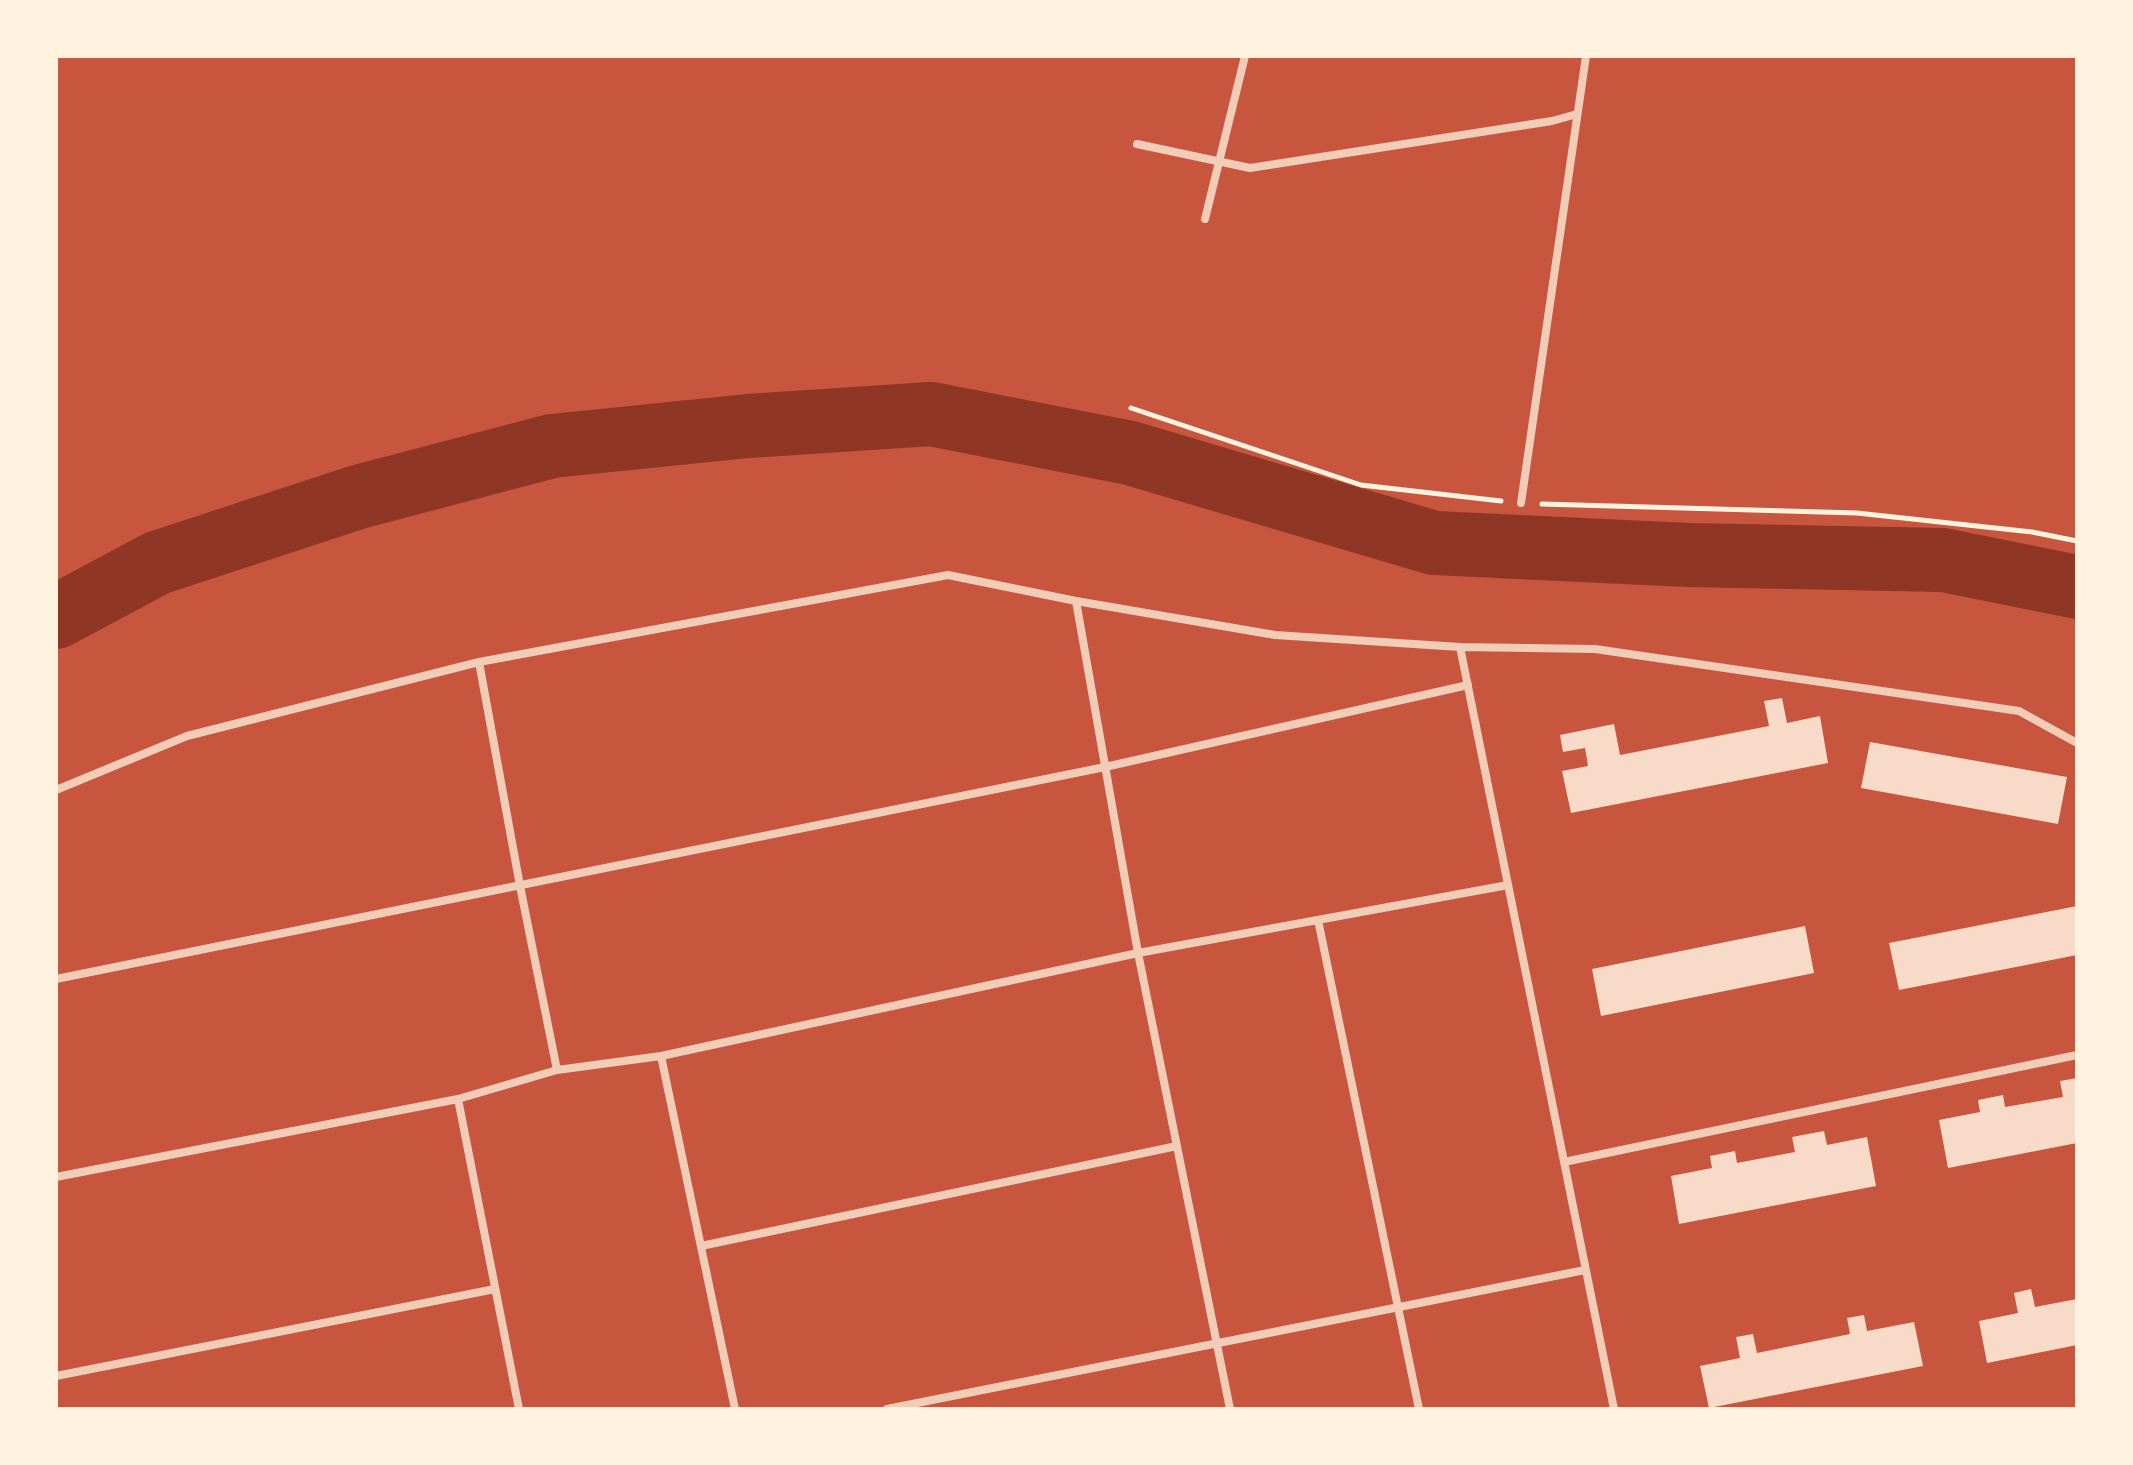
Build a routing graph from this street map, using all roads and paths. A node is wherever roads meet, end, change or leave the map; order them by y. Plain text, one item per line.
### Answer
1 (1245, 56) edge
2 (1586, 56) edge
3 (1577, 114) junction
4 (1137, 144) dead end
5 (1219, 161) junction
6 (1205, 219) dead end
7 (1131, 408) dead end
8 (1521, 503) junction
9 (2077, 541) edge
10 (1076, 601) junction
11 (1460, 647) junction
12 (479, 662) junction
13 (1468, 685) junction
14 (2077, 743) edge
15 (1105, 767) junction
16 (56, 790) edge
17 (1508, 885) junction
18 (520, 886) junction
19 (1318, 920) junction
20 (1138, 953) junction
21 (56, 979) edge
22 (2077, 1055) edge
23 (661, 1056) junction
24 (557, 1070) junction
25 (458, 1099) junction
26 (1177, 1146) junction
27 (1564, 1162) junction
28 (56, 1177) edge
29 (701, 1246) junction
30 (1585, 1270) junction
31 (495, 1289) junction
32 (1398, 1307) junction
33 (1216, 1343) junction
34 (56, 1376) edge
35 (519, 1409) edge
36 (735, 1409) edge
37 (887, 1409) edge
38 (1230, 1409) edge
39 (1419, 1409) edge
40 (1614, 1409) edge

1 - 5 street
2 - 3 street
3 - 5 street
3 - 8 street
4 - 5 street
5 - 6 street
7 - 8 path
8 - 9 path
10 - 11 street
10 - 12 street
10 - 15 street
11 - 13 street
11 - 14 street
12 - 16 street
12 - 18 street
13 - 15 street
13 - 17 street
15 - 18 street
15 - 20 street
17 - 19 street
17 - 27 street
18 - 21 street
18 - 24 street
19 - 20 street
19 - 32 street
20 - 23 street
20 - 26 street
22 - 27 street
23 - 24 street
23 - 29 street
24 - 25 street
25 - 28 street
25 - 31 street
26 - 29 street
26 - 33 street
27 - 30 street
29 - 36 street
30 - 32 street
30 - 40 street
31 - 34 street
31 - 35 street
32 - 33 street
32 - 39 street
33 - 37 street
33 - 38 street

